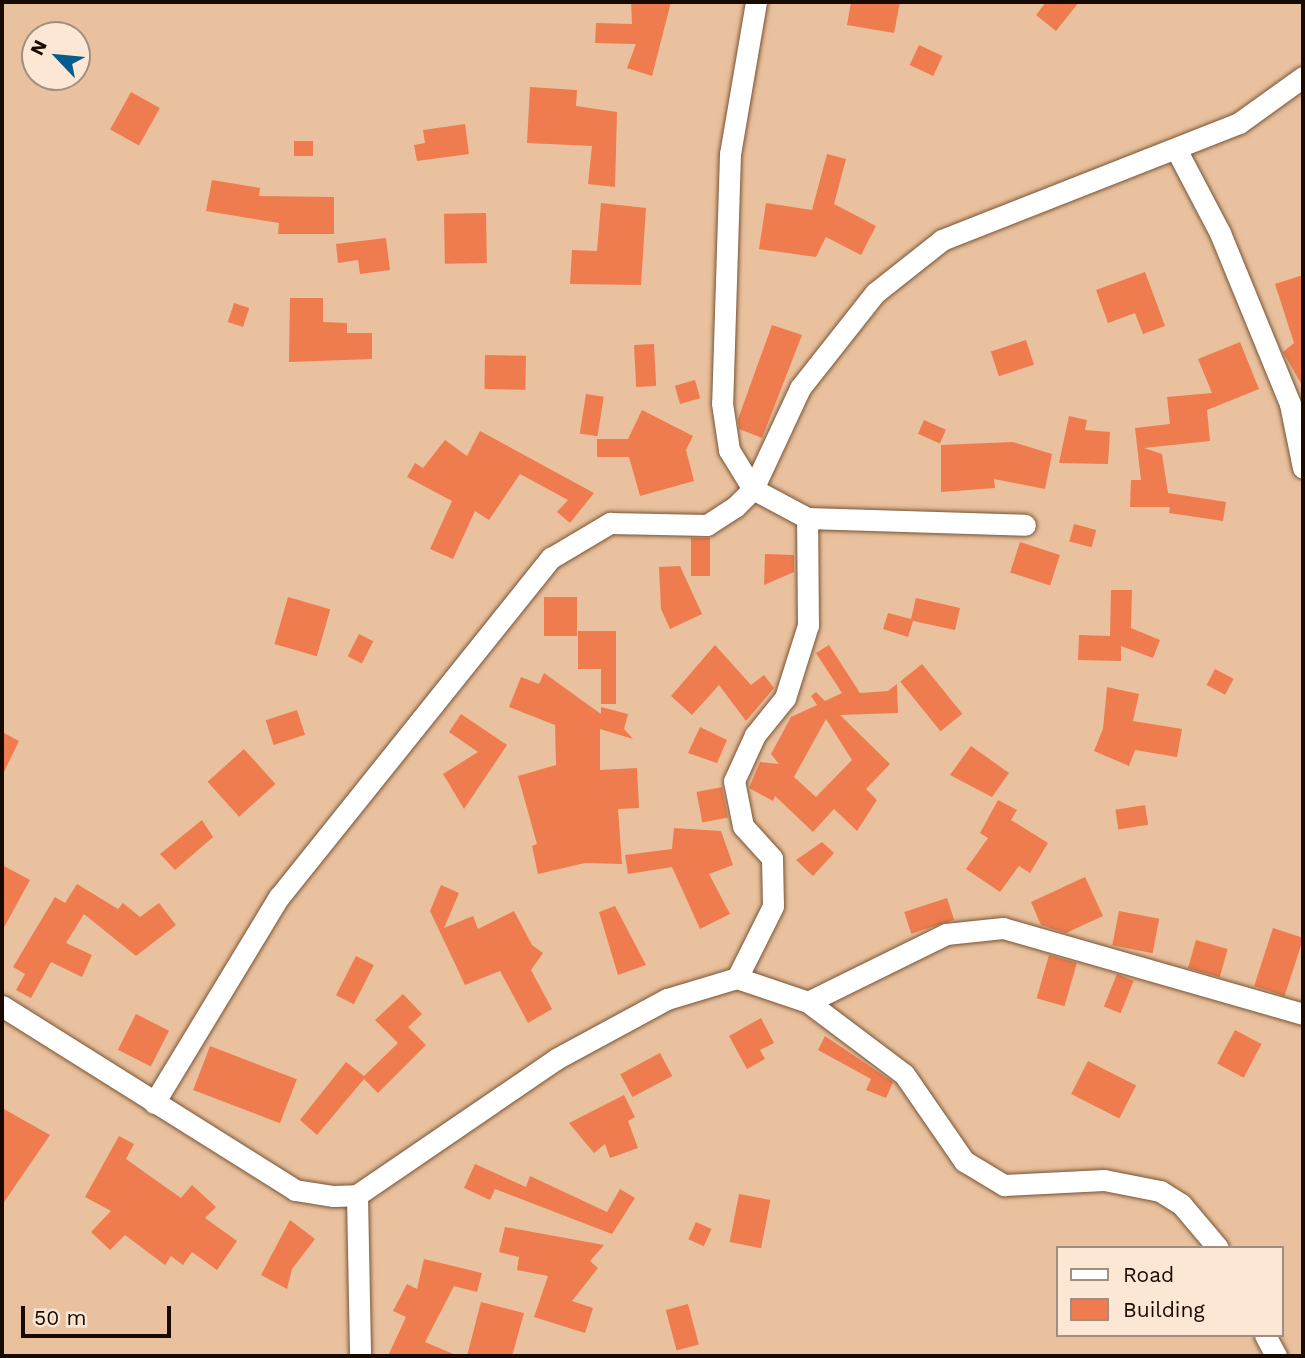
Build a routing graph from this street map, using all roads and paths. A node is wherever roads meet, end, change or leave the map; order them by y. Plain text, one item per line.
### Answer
1 (756, 2) edge
2 (1303, 77) edge
3 (1177, 151) junction
4 (1303, 468) edge
5 (753, 489) junction
6 (807, 518) junction
7 (1025, 525) dead end
8 (737, 978) junction
9 (808, 1002) junction
10 (2, 1006) edge
11 (1303, 1014) edge
12 (154, 1103) junction
13 (357, 1195) junction
14 (1216, 1246) edge
15 (1266, 1337) edge
16 (360, 1356) edge
17 (1276, 1356) edge

1 - 5 street
2 - 3 street
3 - 4 street
3 - 5 street
5 - 6 street
5 - 12 street
6 - 7 street
6 - 8 street
8 - 9 street
8 - 13 street
9 - 11 street
9 - 14 street
10 - 12 street
12 - 13 street
13 - 16 street
15 - 17 street

